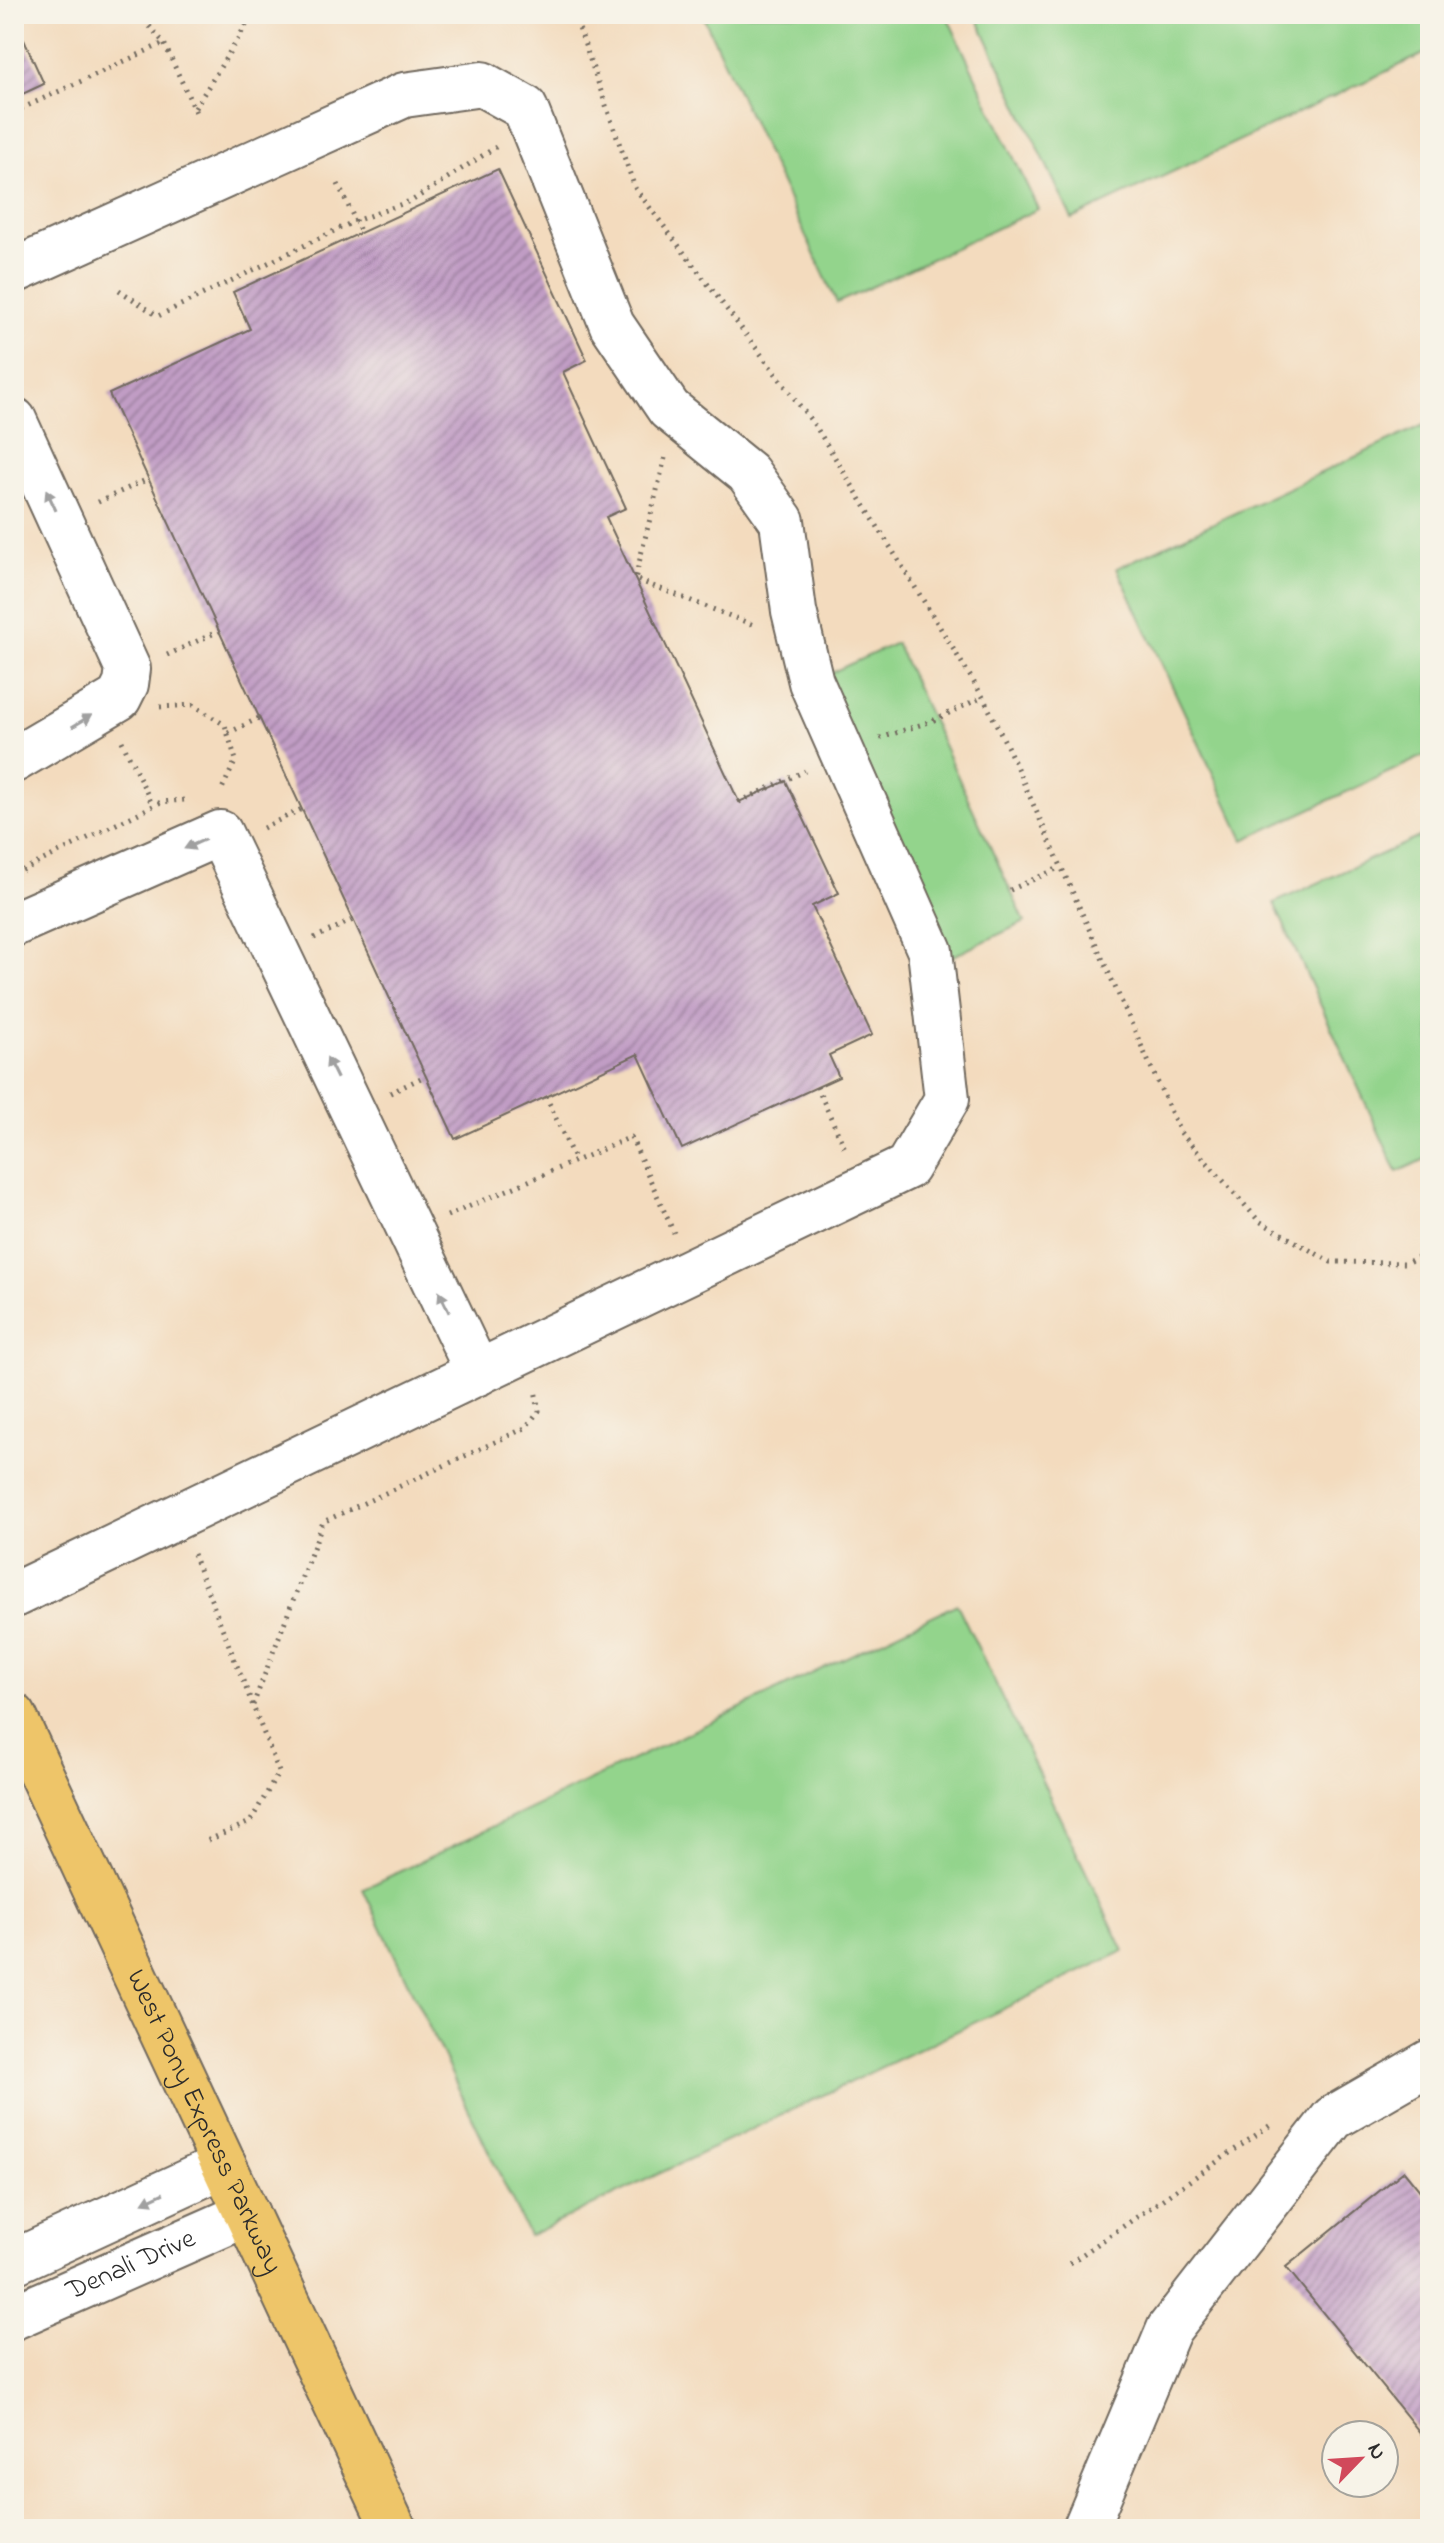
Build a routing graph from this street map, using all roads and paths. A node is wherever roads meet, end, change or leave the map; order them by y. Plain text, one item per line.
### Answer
1 (30, 14) edge
2 (139, 14) edge
3 (253, 14) edge
4 (574, 14) edge
5 (15, 21) edge
6 (164, 43) junction
7 (195, 109) junction
8 (14, 112) edge
9 (198, 117) dead end
10 (507, 140) dead end
11 (338, 184) dead end
12 (355, 221) junction
13 (361, 233) dead end
14 (14, 271) edge
15 (119, 290) dead end
16 (676, 415) junction
17 (14, 420) edge
18 (148, 479) dead end
19 (94, 504) dead end
20 (219, 631) dead end
21 (804, 645) junction
22 (162, 657) dead end
23 (983, 697) junction
24 (152, 716) dead end
25 (259, 718) dead end
26 (228, 733) junction
27 (133, 735) dead end
28 (122, 740) junction
29 (109, 747) dead end
30 (14, 760) edge
31 (823, 760) junction
32 (218, 798) dead end
33 (190, 800) dead end
34 (739, 802) dead end
35 (153, 806) junction
36 (302, 809) dead end
37 (261, 829) dead end
38 (1061, 867) junction
39 (14, 874) edge
40 (1010, 890) dead end
41 (353, 920) dead end
42 (14, 924) edge
43 (313, 939) dead end
44 (425, 1076) dead end
45 (817, 1087) dead end
46 (386, 1095) dead end
47 (546, 1096) dead end
48 (575, 1161) junction
49 (863, 1189) junction
50 (445, 1217) dead end
51 (679, 1245) dead end
52 (1430, 1251) edge
53 (478, 1373) junction
54 (534, 1381) dead end
55 (190, 1546) dead end
56 (14, 1595) edge
57 (253, 1705) junction
58 (14, 1716) edge
59 (204, 1842) dead end
60 (1430, 2062) edge
61 (1282, 2126) dead end
62 (224, 2165) junction
63 (247, 2214) junction
64 (14, 2262) edge
65 (1070, 2263) dead end
66 (14, 2317) edge
67 (394, 2529) edge
68 (1085, 2529) edge

1 - 5 path
2 - 6 path
3 - 7 path
4 - 23 path
6 - 7 path
6 - 8 path
7 - 9 path
10 - 12 path
11 - 12 path
12 - 13 path
12 - 15 path
14 - 16 street
16 - 21 street
16 - 21 path
30 -> 17 street
18 - 19 path
20 - 22 path
21 - 31 street
23 - 31 path
23 - 38 path
24 - 26 path
25 - 26 path
26 - 32 path
27 - 28 path
28 - 29 path
28 - 35 path
31 - 34 path
31 - 49 street
33 - 35 path
35 - 39 path
36 - 37 path
38 - 40 path
38 - 52 path
41 - 43 path
53 -> 42 street
44 - 46 path
45 - 49 path
47 - 48 path
48 - 50 path
48 - 51 path
49 - 53 street
53 - 56 street
54 - 57 path
55 - 57 path
57 - 59 path
58 - 62 main road, West Pony Express Parkway
60 - 68 street
61 - 65 path
62 - 63 main road, West Pony Express Parkway
62 -> 64 street, Denali Drive
63 - 66 street, Denali Drive
63 - 67 main road, West Pony Express Parkway

